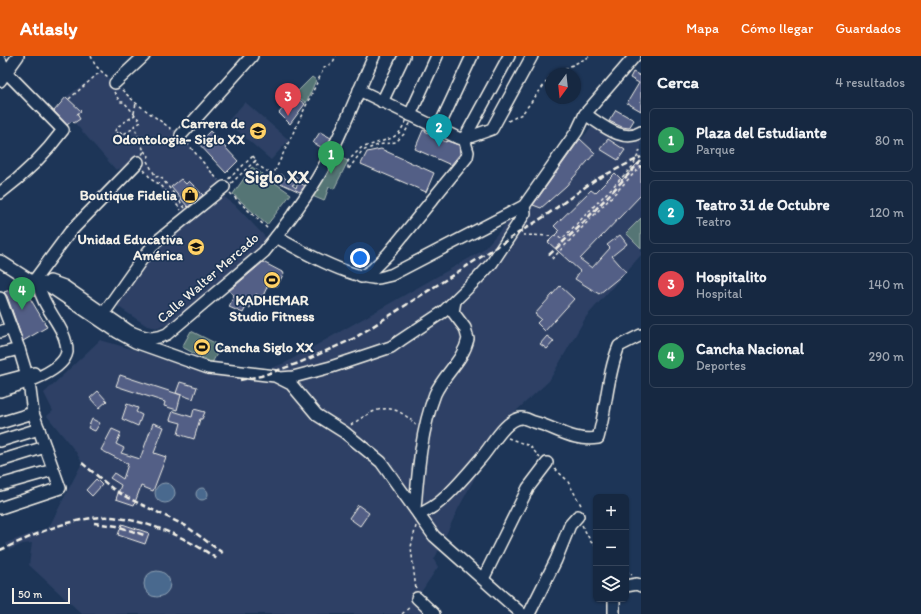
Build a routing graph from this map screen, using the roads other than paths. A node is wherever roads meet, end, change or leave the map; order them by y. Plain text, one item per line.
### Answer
1 (18, 56) edge
2 (144, 56) edge
3 (252, 56) edge
4 (374, 56) edge
5 (404, 56) edge
6 (437, 56) edge
7 (472, 56) edge
8 (509, 56) edge
9 (532, 56) edge
10 (635, 56) edge
11 (0, 60) edge
12 (4, 77) edge
13 (112, 81) road end
14 (359, 90) junction
15 (382, 102) junction
16 (585, 114) junction
17 (412, 116) junction
18 (438, 128) junction
19 (641, 132) edge
20 (181, 135) road end
21 (464, 139) junction
22 (138, 162) road end
23 (224, 187) road end
24 (0, 193) edge
25 (524, 206) junction
26 (276, 237) junction
27 (0, 261) edge
28 (361, 277) junction
29 (38, 284) junction
30 (0, 298) edge
31 (455, 301) junction
32 (104, 312) junction
33 (3, 313) edge
34 (11, 328) junction
35 (0, 332) edge
36 (641, 335) edge
37 (19, 349) junction
38 (0, 354) edge
39 (28, 378) junction
40 (278, 378) junction
41 (0, 382) edge
42 (0, 390) edge
43 (33, 414) junction
44 (0, 423) edge
45 (39, 429) junction
46 (0, 441) edge
47 (45, 447) junction
48 (0, 461) edge
49 (547, 463) road end
50 (53, 470) junction
51 (0, 485) edge
52 (0, 508) edge
53 (417, 512) junction
54 (578, 516) road end
55 (483, 579) junction
56 (629, 585) edge
57 (641, 586) edge
58 (417, 598) road end
59 (614, 602) edge
60 (434, 614) edge
61 (522, 614) edge
62 (529, 614) edge
63 (614, 614) edge

1 - 12 street
2 - 13 street
3 - 20 street
4 - 14 street, Calle Walter Mercado
5 - 15 street
6 - 17 street
7 - 18 street
8 - 21 street
9 - 21 street
10 - 16 street
11 - 12 street
12 - 24 street
14 - 15 street
14 - 26 street, Calle Walter Mercado
15 - 17 street
16 - 19 street
16 - 25 street
17 - 18 street
18 - 21 street
21 - 28 street
22 - 29 street
23 - 32 street
25 - 28 street
25 - 31 street
26 - 28 street
26 - 32 street, Calle Walter Mercado
27 - 29 street
29 - 32 street, Calle Walter Mercado
29 - 39 street
29 - 40 street
30 - 33 street
31 - 40 street
31 - 53 street
33 - 34 street
34 - 35 street
34 - 37 street
36 - 53 street
37 - 38 street
37 - 39 street
39 - 41 street
39 - 42 street
39 - 43 street
40 - 53 street
43 - 44 street
43 - 45 street
45 - 46 street
45 - 47 street
47 - 48 street
47 - 50 street
49 - 55 street
50 - 51 street
50 - 52 street
53 - 55 street
54 - 62 street
55 - 61 street
56 - 57 street
58 - 60 street
59 - 63 street

